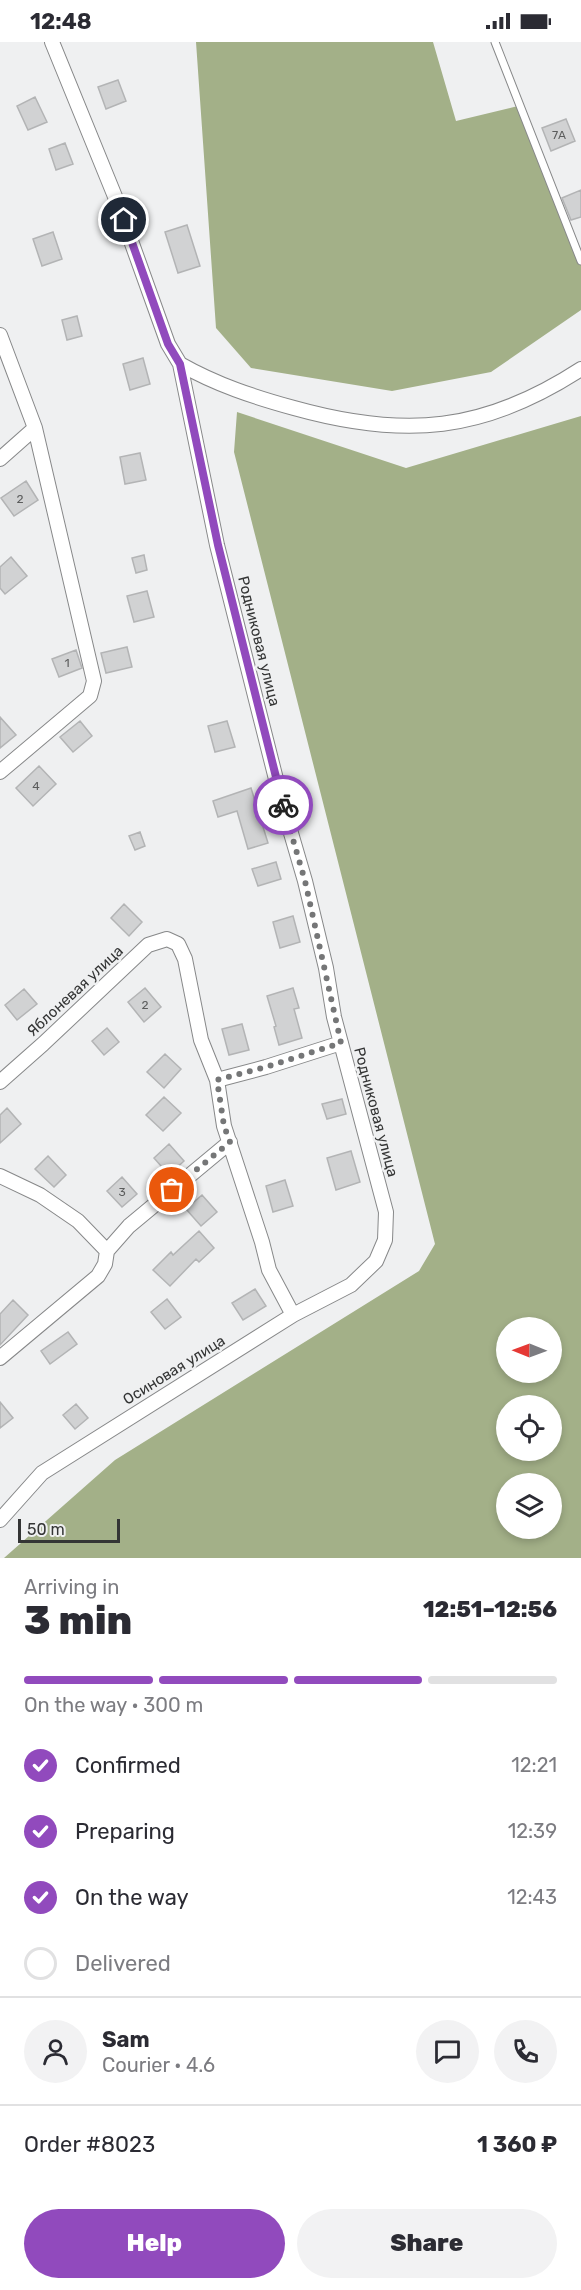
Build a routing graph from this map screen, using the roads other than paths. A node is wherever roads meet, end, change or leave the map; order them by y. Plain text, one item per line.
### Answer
1 (52, 42) edge
2 (495, 42) edge
3 (581, 261) edge
4 (0, 335) edge
5 (180, 364) junction
6 (581, 369) edge
7 (35, 428) junction
8 (0, 459) edge
9 (0, 772) edge
10 (341, 1043) junction
11 (217, 1080) junction
12 (0, 1082) edge
13 (230, 1142) junction
14 (0, 1176) edge
15 (107, 1251) junction
16 (376, 1261) joint
17 (293, 1315) junction
18 (0, 1358) edge
19 (0, 1520) edge

1 - 5 street, Родниковая улица
2 - 3 lane
4 - 7 street
5 - 6 street
5 - 10 street, Родниковая улица
7 - 8 street
7 - 9 street
10 - 11 street
10 - 16 street, Родниковая улица
11 - 12 street, Яблоневая улица
11 - 13 street
13 - 15 street
13 - 17 street
14 - 15 street
15 - 18 street
16 - 17 street, Осиновая улица
17 - 19 street, Осиновая улица

